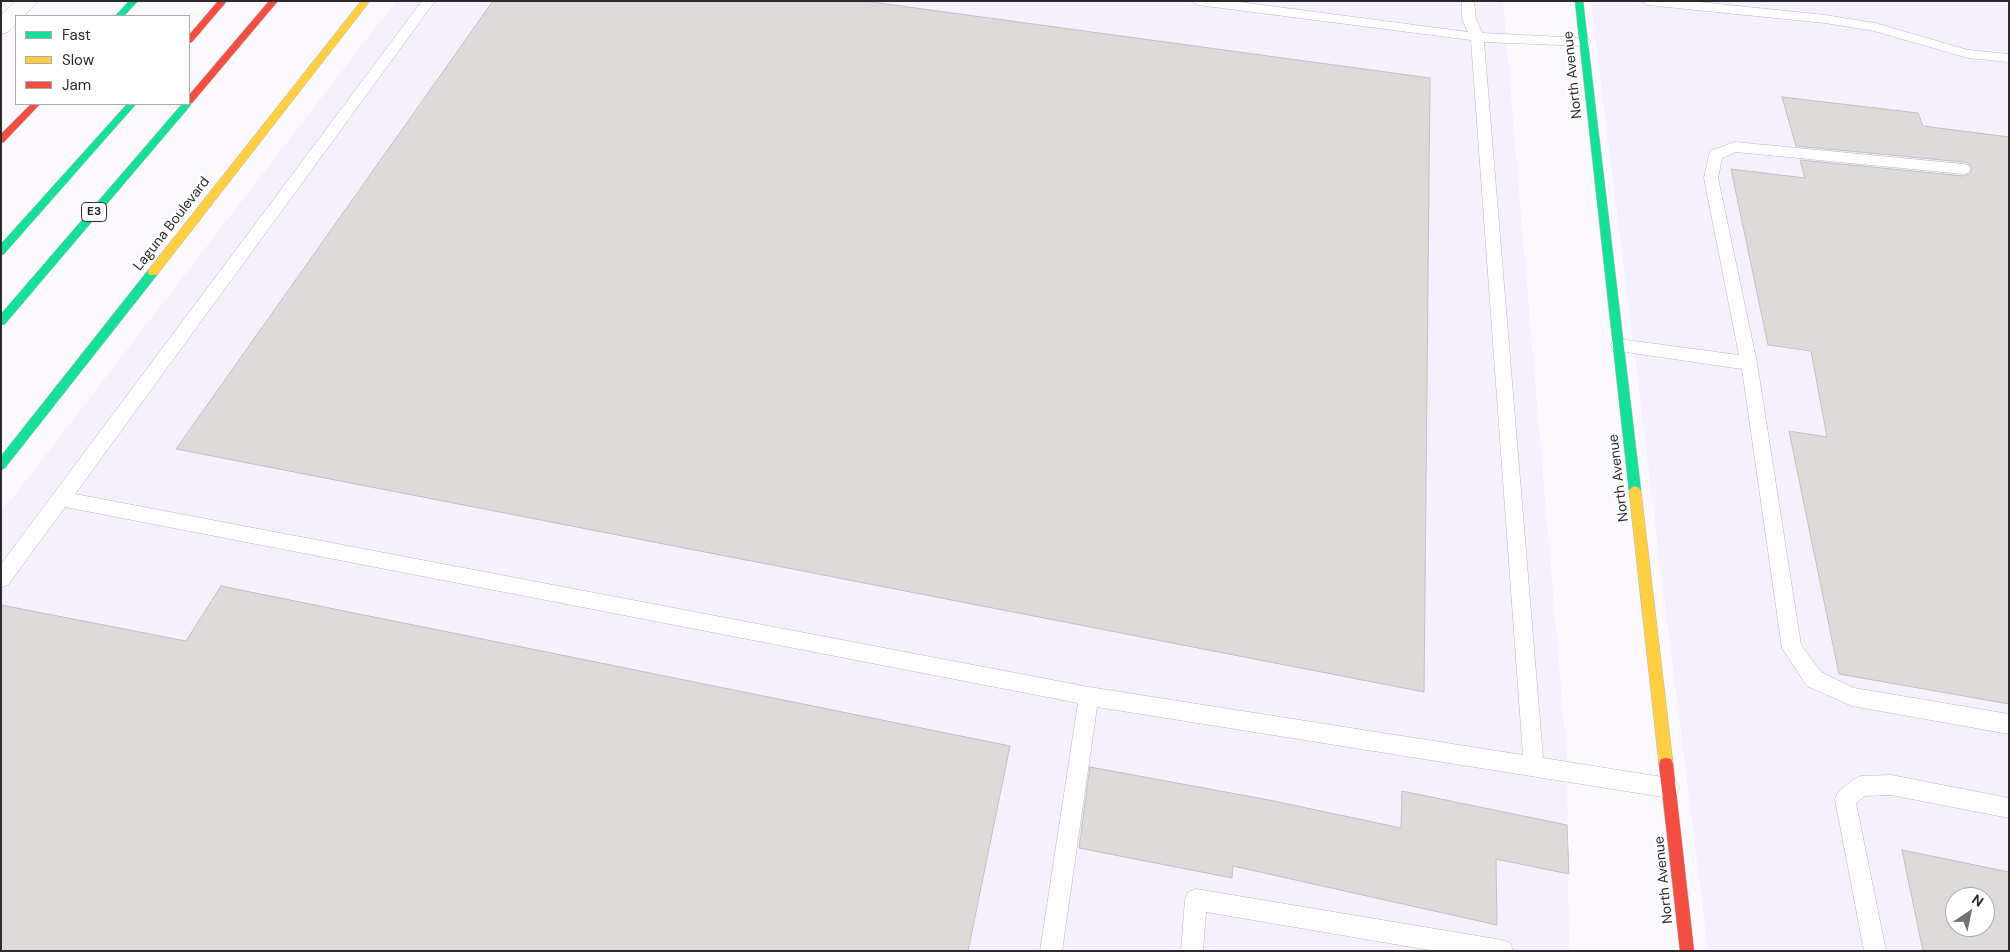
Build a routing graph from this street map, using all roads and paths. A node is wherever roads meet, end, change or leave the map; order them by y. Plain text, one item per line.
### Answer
1 (28, 1) edge
2 (134, 1) edge
3 (224, 1) edge
4 (274, 1) edge
5 (366, 1) edge
6 (429, 1) edge
7 (1198, 1) edge
8 (1468, 1) edge
9 (1580, 1) edge
10 (1646, 1) edge
11 (120, 15) edge
12 (1, 27) edge
13 (1477, 37) junction
14 (190, 39) edge
15 (1584, 42) junction
16 (2009, 58) edge
17 (190, 100) edge
18 (35, 105) edge
19 (131, 105) edge
20 (185, 105) edge
21 (1, 140) edge
22 (1963, 170) dead end
23 (1, 251) edge
24 (1, 321) edge
25 (1619, 346) junction
26 (1748, 364) junction
27 (1, 465) edge
28 (61, 499) junction
29 (1, 579) edge
30 (1089, 696) junction
31 (2009, 724) edge
32 (1534, 767) junction
33 (1669, 788) junction
34 (2009, 808) edge
35 (1051, 951) edge
36 (1192, 951) edge
37 (1502, 951) edge
38 (1687, 951) edge
39 (1876, 951) edge

1 - 12 street
2 - 11 main road
3 - 14 main road
4 - 17 main road, E3
5 - 27 main road, Laguna Boulevard
6 - 28 lane
7 - 13 lane
8 - 13 lane
9 - 15 main road, North Avenue
10 - 16 lane
13 - 15 lane
13 - 32 lane
15 - 25 main road, North Avenue
18 - 21 main road
19 - 23 main road
20 - 24 main road, E3
22 - 26 lane
25 - 26 lane
25 - 33 main road, North Avenue
26 - 31 lane
28 - 29 lane
28 - 30 lane
30 - 32 lane
30 - 35 lane
32 - 33 lane
33 - 38 main road, North Avenue
34 - 39 lane
36 - 37 lane

